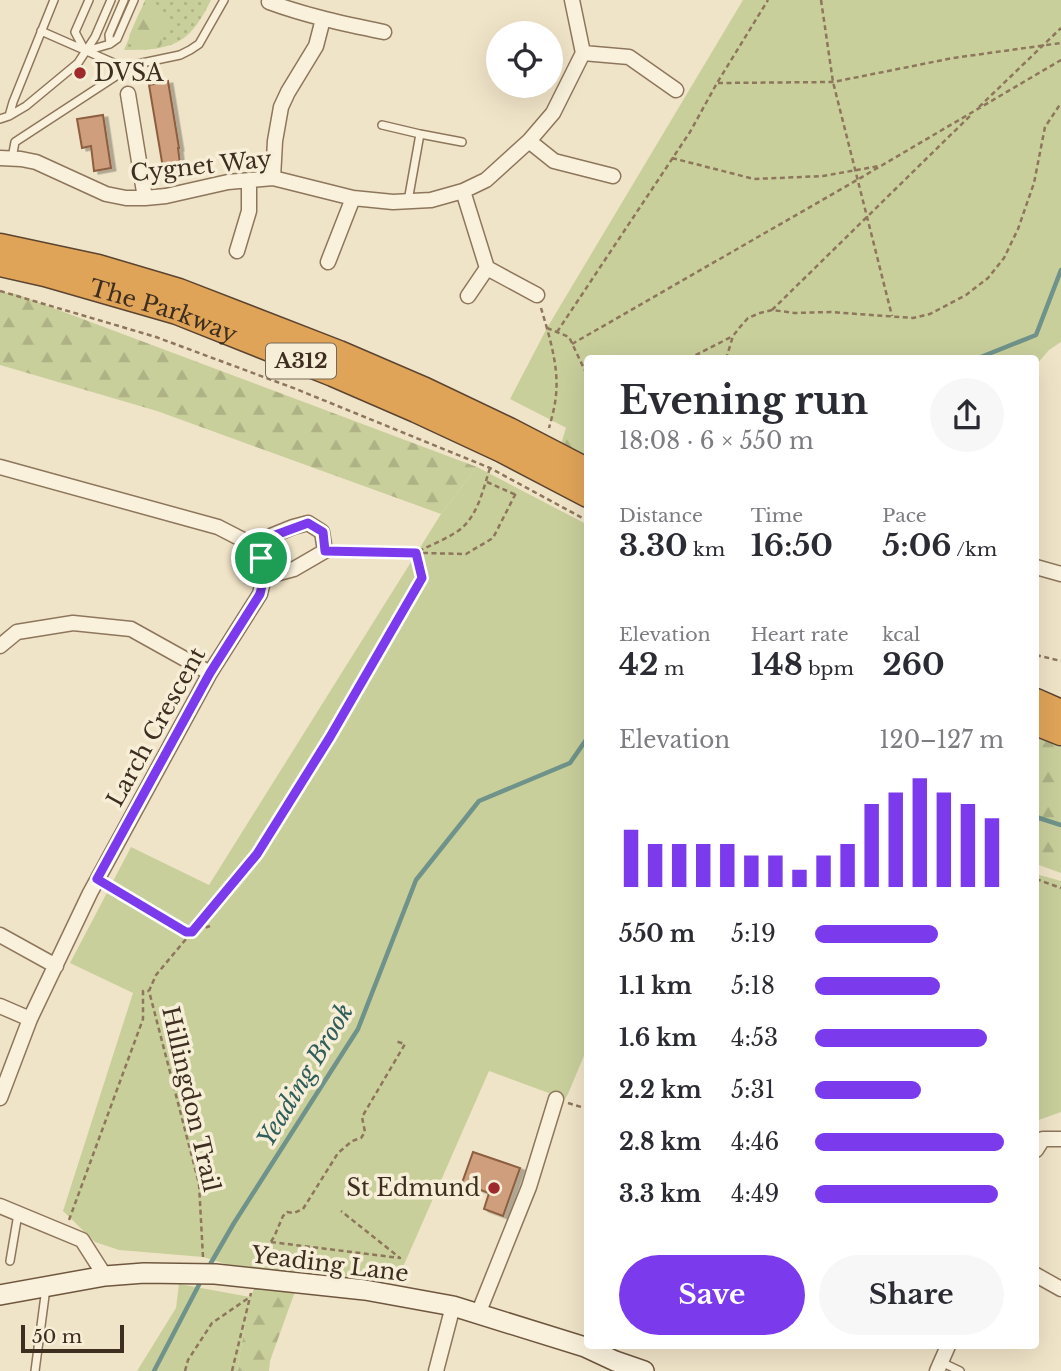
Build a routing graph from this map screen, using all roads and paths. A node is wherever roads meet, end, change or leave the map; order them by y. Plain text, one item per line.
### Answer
1 (54, 0) edge
2 (89, 0) edge
3 (111, 0) edge
4 (124, 0) edge
5 (134, 0) edge
6 (224, 0) edge
7 (572, 0) edge
8 (768, 0) edge
9 (821, 0) edge
10 (269, 2) dead end
11 (323, 19) junction
12 (1061, 28) edge
13 (41, 31) junction
14 (384, 33) dead end
15 (1061, 43) edge
16 (110, 44) junction
17 (1043, 46) junction
18 (85, 51) junction
19 (583, 52) junction
20 (1061, 60) edge
21 (123, 67) junction
22 (833, 82) junction
23 (717, 83) junction
24 (676, 90) dead end
25 (128, 94) dead end
26 (1061, 103) edge
27 (975, 111) junction
28 (9, 116) junction
29 (0, 119) edge
30 (382, 125) dead end
31 (420, 134) junction
32 (529, 141) junction
33 (462, 142) dead end
34 (136, 147) junction
35 (120, 150) dead end
36 (6, 158) edge
37 (672, 158) junction
38 (883, 165) junction
39 (855, 170) junction
40 (613, 176) dead end
41 (273, 178) junction
42 (249, 180) junction
43 (857, 180) junction
44 (463, 191) junction
45 (145, 198) junction
46 (353, 198) junction
47 (408, 201) junction
48 (867, 216) junction
49 (0, 246) edge
50 (237, 251) dead end
51 (328, 262) dead end
52 (0, 264) edge
53 (487, 268) junction
54 (0, 291) edge
55 (537, 295) joint
56 (468, 296) dead end
57 (772, 310) junction
58 (892, 316) junction
59 (547, 328) junction
60 (557, 332) junction
61 (733, 336) junction
62 (572, 344) junction
63 (696, 355) edge
64 (727, 355) edge
65 (584, 369) edge
66 (547, 437) dead end
67 (0, 467) edge
68 (490, 467) junction
69 (584, 469) edge
70 (487, 482) junction
71 (584, 493) edge
72 (584, 519) edge
73 (251, 544) junction
74 (325, 551) junction
75 (416, 553) junction
76 (1039, 568) edge
77 (1061, 574) edge
78 (264, 577) junction
79 (0, 646) edge
80 (1039, 656) edge
81 (1061, 661) edge
82 (210, 673) junction
83 (1039, 702) edge
84 (1061, 712) edge
85 (1039, 724) edge
86 (1061, 733) edge
87 (97, 879) junction
88 (1039, 879) edge
89 (1061, 888) edge
90 (210, 926) dead end
91 (192, 932) junction
92 (0, 935) edge
93 (56, 966) junction
94 (149, 991) junction
95 (0, 1006) edge
96 (30, 1019) junction
97 (394, 1041) dead end
98 (0, 1098) edge
99 (556, 1099) joint
100 (584, 1108) edge
101 (1061, 1139) edge
102 (1039, 1145) edge
103 (0, 1206) edge
104 (341, 1211) dead end
105 (19, 1213) junction
106 (64, 1233) junction
107 (271, 1242) junction
108 (10, 1261) dead end
109 (206, 1274) junction
110 (105, 1276) junction
111 (1039, 1277) edge
112 (251, 1278) junction
113 (46, 1287) junction
114 (1061, 1289) edge
115 (0, 1295) edge
116 (250, 1297) junction
117 (453, 1306) junction
118 (478, 1314) junction
119 (584, 1343) edge
120 (595, 1349) edge
121 (947, 1349) edge
122 (939, 1366) edge
123 (35, 1371) edge
124 (185, 1371) edge
125 (232, 1371) edge
126 (436, 1371) edge
127 (644, 1371) edge
128 (960, 1371) edge

1 - 13 lane
2 - 18 lane
3 - 18 lane
4 - 16 lane
5 - 16 lane
6 - 21 lane
7 - 19 street
8 - 23 path
9 - 22 path
10 - 11 street
11 - 14 street
11 - 41 street
12 - 17 path
13 - 18 lane
13 - 28 lane
15 - 17 path
16 - 18 lane
17 - 22 path
17 - 27 path
18 - 21 lane
18 - 28 lane
19 - 24 street
19 - 32 street, Cygnet Way
20 - 27 path
21 - 36 lane
22 - 23 path
22 - 39 path
23 - 37 path
25 - 34 street
26 - 58 path
27 - 38 path
27 - 48 path
28 - 29 lane
30 - 31 lane
31 - 33 lane
31 - 47 lane
32 - 40 street
32 - 44 street, Cygnet Way
34 - 35 street
34 - 45 street
36 - 45 street, Cygnet Way
37 - 39 path
37 - 60 path
38 - 39 path
38 - 43 path
39 - 43 path
41 - 42 street, Cygnet Way
41 - 46 street, Cygnet Way
42 - 45 street, Cygnet Way
42 - 50 street
43 - 48 path
43 - 62 path
44 - 47 street, Cygnet Way
44 - 53 street
46 - 47 street, Cygnet Way
46 - 51 street
48 - 57 path
48 - 58 path
49 - 69 highway, The Parkway / A312
52 - 71 highway, The Parkway / A312
53 - 55 street
53 - 56 street
54 - 68 path
55 - 59 path
57 - 58 path
57 - 61 path
59 - 60 path
59 - 66 path
60 - 62 path
61 - 63 path
61 - 64 path
62 - 65 path
67 - 73 street
68 - 70 path
68 - 72 path
70 - 75 path
70 - 75 path
73 - 74 street
73 - 78 street
74 - 75 path
74 - 78 street
75 - 91 path, Hillingdon Trail
76 - 77 street
78 - 82 street, Larch Crescent
79 - 82 street
80 - 81 path
82 - 87 street, Larch Crescent
83 - 84 highway
85 - 86 highway
87 - 91 path
87 - 93 street, Larch Crescent
88 - 89 path
90 - 91 path
91 - 94 path, Hillingdon Trail
92 - 93 street
93 - 96 street, Larch Crescent
94 - 106 path
94 - 109 path, Hillingdon Trail
95 - 96 street
96 - 98 street, Larch Crescent
97 - 107 path
99 - 100 path
99 - 118 street
101 - 102 street
103 - 105 street
104 - 107 path
105 - 106 street
105 - 108 lane
106 - 110 street
107 - 112 path
109 - 110 street, Yeading Lane
109 - 112 street, Yeading Lane
110 - 113 street, Yeading Lane
111 - 114 street
112 - 116 path
112 - 117 street, Yeading Lane
113 - 115 street, Yeading Lane
113 - 123 lane
116 - 124 path
116 - 125 path
117 - 118 street, Yeading Lane
117 - 126 street
118 - 119 street, Yeading Lane
120 - 127 street, Yeading Lane
121 - 122 street
122 - 128 lane

